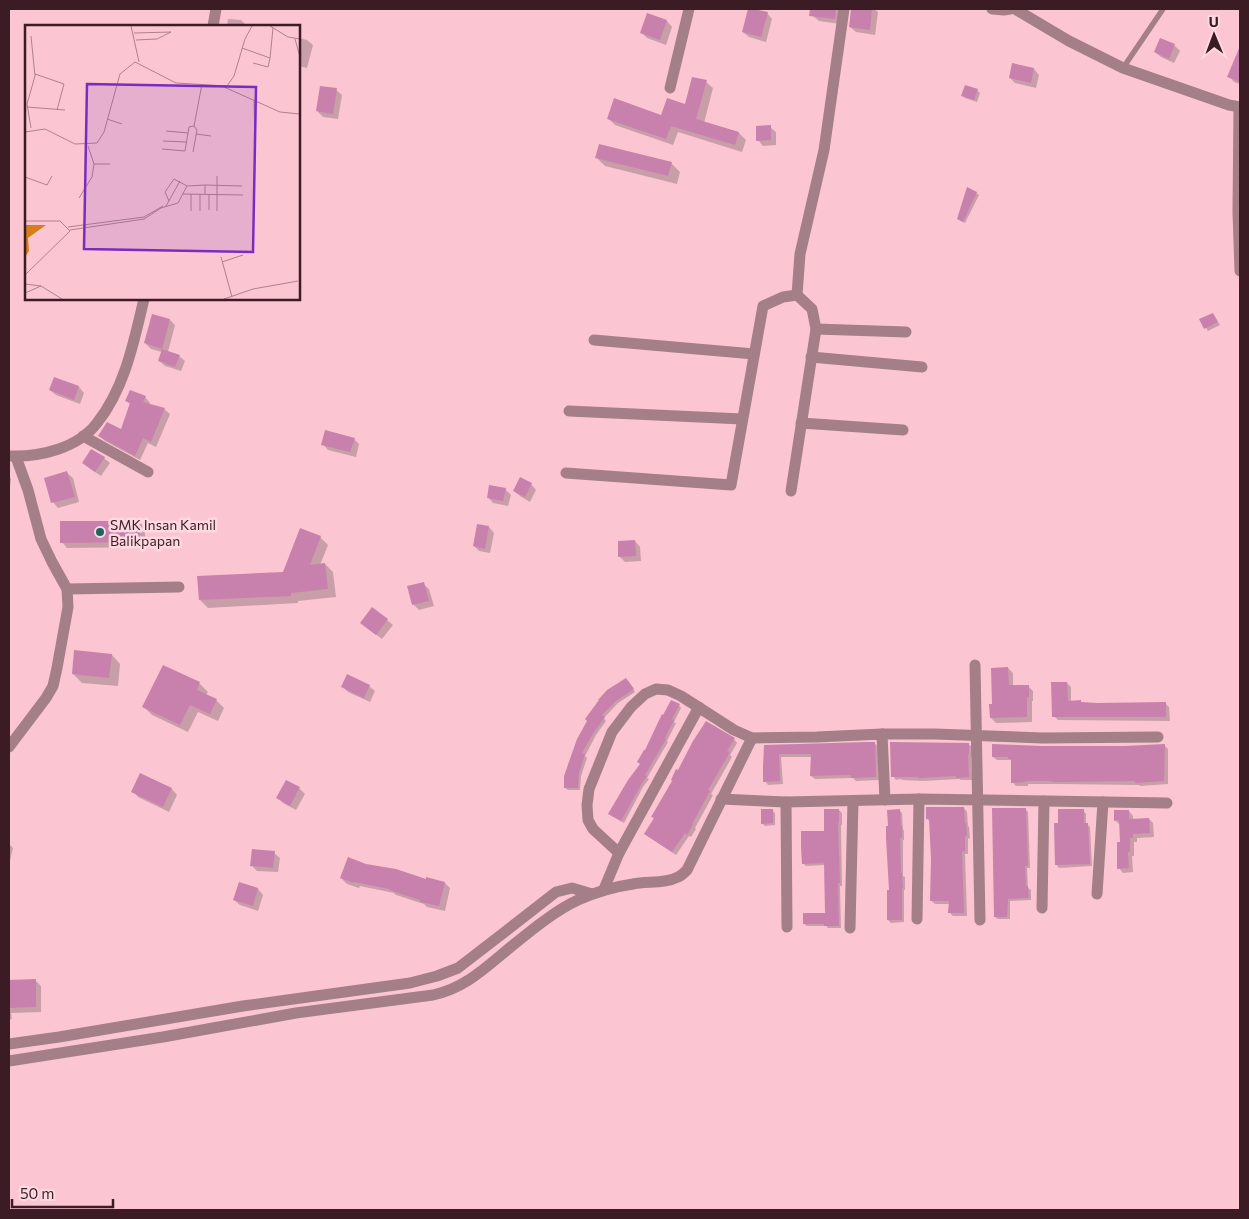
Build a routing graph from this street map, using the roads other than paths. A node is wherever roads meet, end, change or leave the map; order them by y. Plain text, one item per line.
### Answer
1 (216, 9) edge
2 (689, 9) edge
3 (844, 9) edge
4 (992, 9) edge
5 (1010, 9) edge
6 (1015, 9) edge
7 (1163, 9) edge
8 (213, 25) edge
9 (1123, 68) junction
10 (670, 88) dead end
11 (1239, 107) edge
12 (1240, 271) edge
13 (797, 295) junction
14 (144, 300) edge
15 (816, 329) junction
16 (906, 332) dead end
17 (594, 340) dead end
18 (754, 354) junction
19 (811, 357) junction
20 (922, 367) dead end
21 (569, 411) dead end
22 (742, 419) junction
23 (801, 423) junction
24 (903, 430) dead end
25 (84, 436) junction
26 (12, 456) edge
27 (148, 472) dead end
28 (566, 473) dead end
29 (791, 491) dead end
30 (179, 587) dead end
31 (67, 589) junction
32 (975, 665) dead end
33 (699, 707) junction
34 (882, 734) junction
35 (976, 736) junction
36 (1158, 737) dead end
37 (752, 738) junction
38 (9, 747) edge
39 (721, 799) junction
40 (919, 799) junction
41 (885, 800) junction
42 (978, 800) junction
43 (853, 801) junction
44 (1044, 801) junction
45 (786, 802) junction
46 (1102, 802) junction
47 (1167, 803) dead end
48 (619, 853) junction
49 (604, 889) junction
50 (592, 894) junction
51 (1097, 894) dead end
52 (1042, 908) dead end
53 (917, 919) dead end
54 (980, 920) dead end
55 (787, 928) dead end
56 (850, 928) dead end
57 (9, 1044) edge
58 (9, 1061) edge

1 - 8 street
2 - 10 street
3 - 13 street
4 - 5 street
6 - 9 street
7 - 9 lane
9 - 11 street
11 - 12 street
13 - 15 street
13 - 18 street
14 - 25 street
15 - 16 street
15 - 19 street
17 - 18 street
18 - 22 street
19 - 20 street
19 - 23 street
21 - 22 street
22 - 28 street
23 - 24 street
23 - 29 street
25 - 26 street
25 - 27 street
26 - 31 street
30 - 31 street
31 - 38 street
32 - 35 street
33 - 37 street
33 - 48 street
33 - 48 street
34 - 35 street
34 - 37 street
34 - 41 street
35 - 36 street
35 - 42 street
37 - 39 street
39 - 45 street
39 - 49 street
40 - 41 street
40 - 42 street
40 - 53 street
41 - 43 street
42 - 44 street
42 - 54 street
43 - 45 street
43 - 56 street
44 - 46 street
44 - 52 street
45 - 55 street
46 - 47 street
46 - 51 street
48 - 49 street
49 - 50 street
50 - 57 street
50 - 58 street

